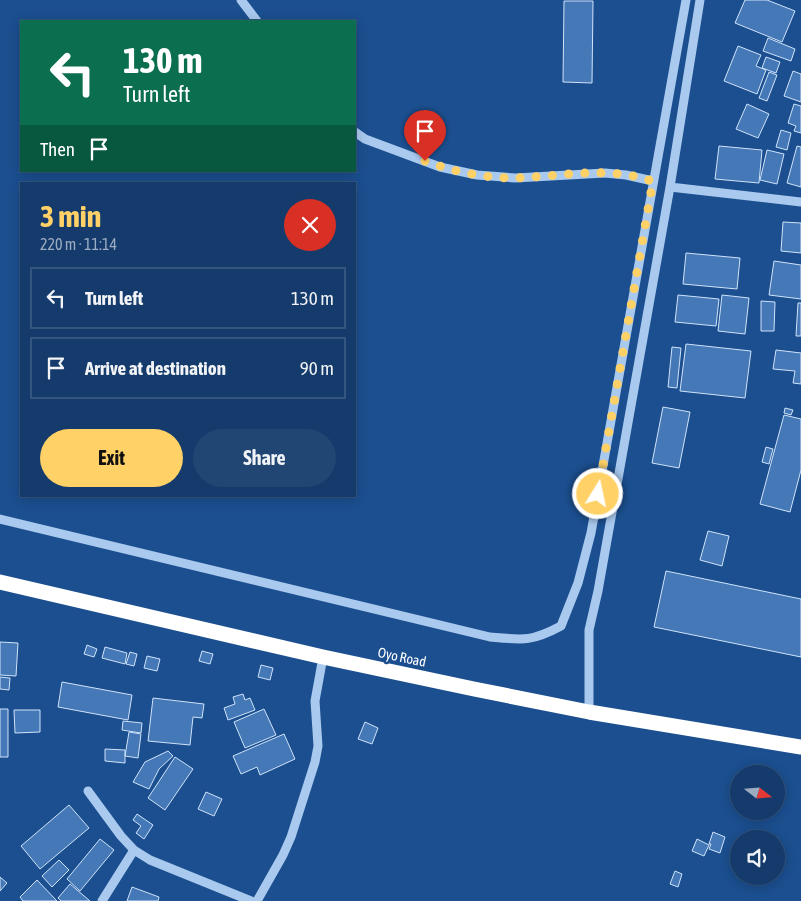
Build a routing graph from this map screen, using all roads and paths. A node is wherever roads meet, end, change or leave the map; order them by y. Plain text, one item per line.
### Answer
1 (241, 0) edge
2 (686, 0) edge
3 (700, 0) edge
4 (256, 20) edge
5 (356, 133) edge
6 (653, 181) junction
7 (670, 187) junction
8 (801, 202) edge
9 (0, 519) edge
10 (0, 582) edge
11 (323, 657) junction
12 (589, 712) junction
13 (801, 747) edge
14 (88, 791) dead end
15 (134, 850) junction
16 (102, 901) edge
17 (251, 901) edge
18 (257, 901) edge

1 - 4 street
2 - 6 street
3 - 7 street
5 - 6 street
6 - 9 street
7 - 8 street
7 - 12 street
10 - 11 highway, Oyo Road
11 - 12 highway, Oyo Road
11 - 18 street
12 - 13 highway, Oyo Road
14 - 15 street
15 - 16 street
15 - 17 street

